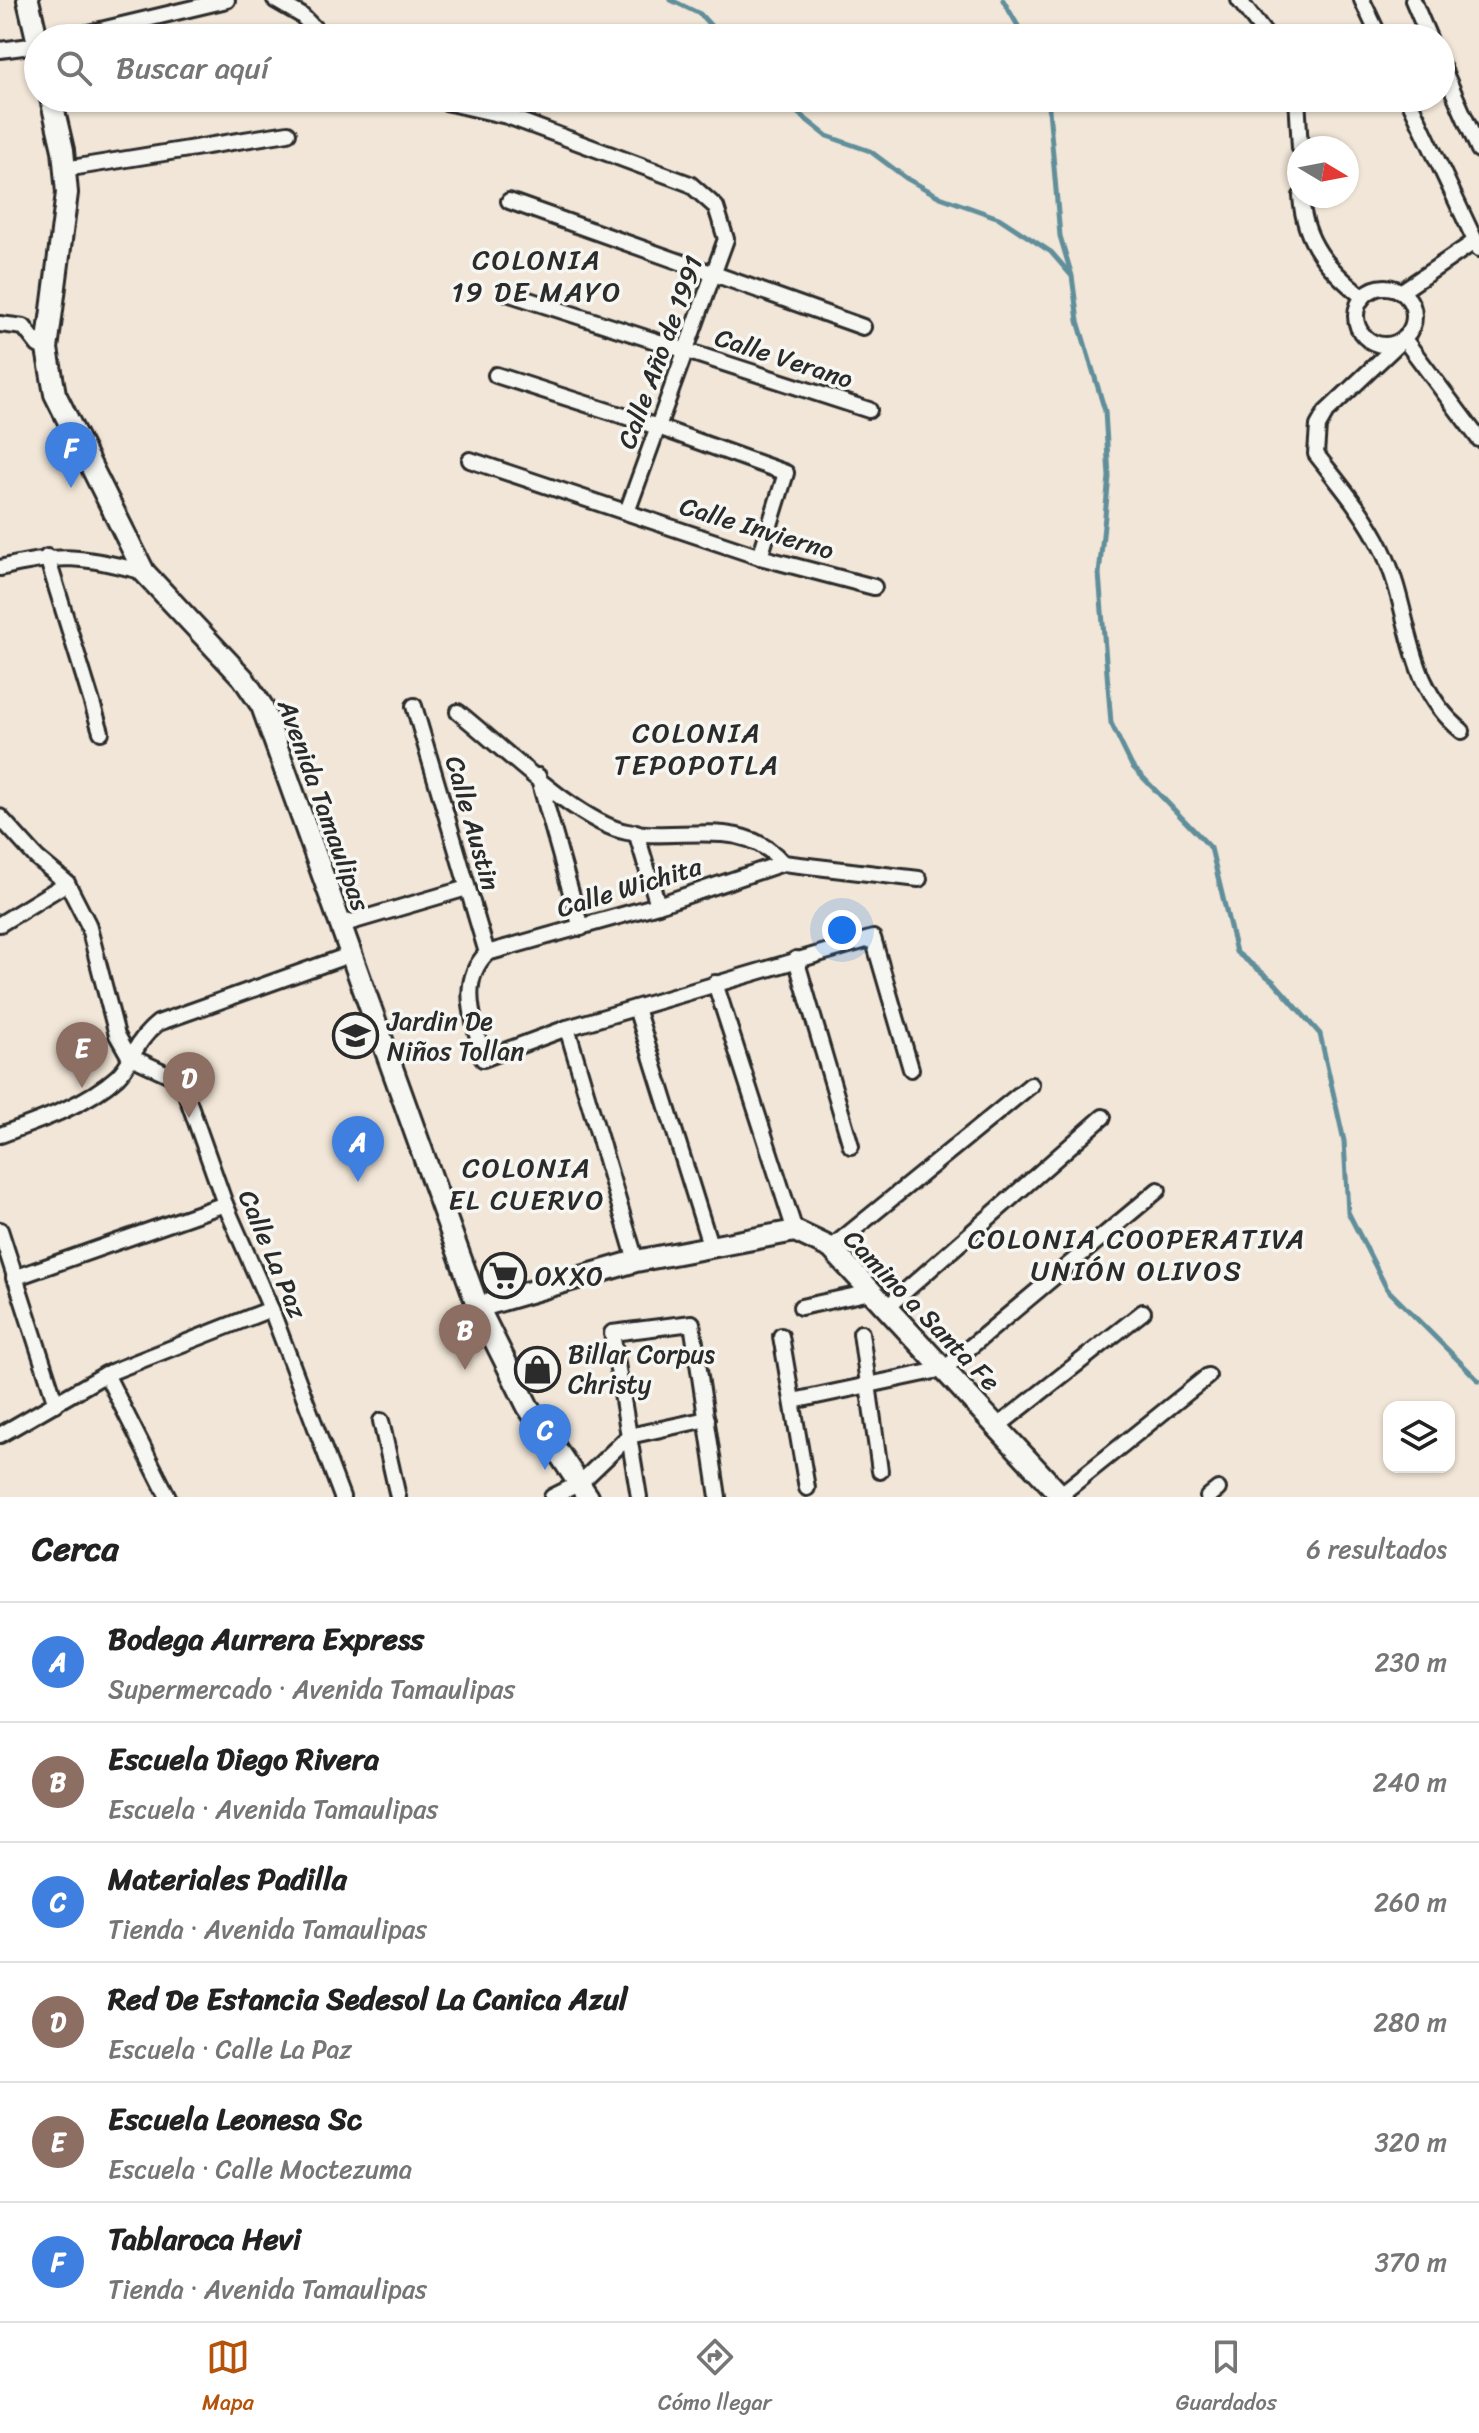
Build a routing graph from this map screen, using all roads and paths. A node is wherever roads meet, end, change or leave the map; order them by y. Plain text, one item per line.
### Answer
1 (28, 0) edge
2 (227, 0) edge
3 (275, 0) edge
4 (1239, 0) edge
5 (1362, 0) edge
6 (1413, 0) edge
7 (33, 24) edge
8 (126, 24) edge
9 (310, 24) edge
10 (1257, 24) edge
11 (1373, 24) edge
12 (1423, 24) edge
13 (24, 46) edge
14 (0, 50) edge
15 (1455, 96) edge
16 (54, 112) edge
17 (489, 112) edge
18 (1298, 112) edge
19 (1414, 112) edge
20 (288, 133) dead end
21 (1299, 136) edge
22 (1479, 150) edge
23 (65, 169) junction
24 (509, 201) dead end
25 (1303, 208) edge
26 (1476, 246) edge
27 (713, 275) junction
28 (1402, 291) junction
29 (507, 293) dead end
30 (1363, 297) junction
31 (0, 324) edge
32 (863, 327) dead end
33 (1402, 341) junction
34 (47, 349) junction
35 (685, 351) junction
36 (496, 375) dead end
37 (869, 410) dead end
38 (658, 427) junction
39 (1479, 439) edge
40 (470, 460) dead end
41 (627, 512) junction
42 (47, 557) junction
43 (760, 557) junction
44 (0, 568) edge
45 (144, 572) junction
46 (874, 587) dead end
47 (414, 706) dead end
48 (458, 712) dead end
49 (1462, 731) dead end
50 (101, 732) dead end
51 (538, 776) junction
52 (0, 817) edge
53 (636, 832) junction
54 (783, 863) junction
55 (919, 879) dead end
56 (67, 883) junction
57 (467, 888) junction
58 (658, 905) junction
59 (0, 924) edge
60 (341, 925) junction
61 (581, 928) junction
62 (487, 953) junction
63 (352, 954) junction
64 (796, 959) junction
65 (715, 983) junction
66 (636, 1008) junction
67 (567, 1028) junction
68 (129, 1056) junction
69 (911, 1069) dead end
70 (1031, 1085) dead end
71 (1103, 1117) dead end
72 (0, 1135) edge
73 (851, 1146) dead end
74 (1158, 1190) dead end
75 (225, 1204) junction
76 (0, 1230) edge
77 (795, 1231) junction
78 (711, 1248) junction
79 (831, 1248) junction
80 (636, 1261) junction
81 (14, 1278) junction
82 (871, 1292) junction
83 (478, 1307) junction
84 (801, 1307) dead end
85 (886, 1308) junction
86 (271, 1309) junction
87 (1143, 1312) dead end
88 (861, 1333) dead end
89 (781, 1336) dead end
90 (944, 1369) junction
91 (106, 1374) junction
92 (1208, 1376) dead end
93 (870, 1388) junction
94 (793, 1401) junction
95 (56, 1404) junction
96 (707, 1419) junction
97 (381, 1421) dead end
98 (998, 1426) junction
99 (0, 1435) edge
100 (629, 1436) junction
101 (880, 1471) dead end
102 (807, 1488) dead end
103 (584, 1490) edge
104 (1061, 1496) edge
105 (168, 1497) edge
106 (342, 1497) edge
107 (398, 1497) edge
108 (552, 1497) edge
109 (639, 1497) edge
110 (718, 1497) edge

1 - 7 street
2 - 8 street
3 - 9 street
4 - 10 street
5 - 11 street
6 - 12 street
13 - 14 street
15 - 22 street
16 - 23 street, Avenida Tamaulipas
17 - 27 street, Calle Año de 1991
18 - 21 street
19 - 26 street
20 - 23 street
23 - 34 street, Avenida Tamaulipas
24 - 27 street
25 - 30 street
26 - 28 street
27 - 32 street
27 - 35 street, Calle Año de 1991
28 - 30 street
28 - 33 street
29 - 35 street, Calle Verano
30 - 33 street
31 - 34 street
33 - 39 street
33 - 49 street
34 - 45 street, Avenida Tamaulipas
35 - 37 street, Calle Verano
35 - 38 street, Calle Año de 1991
36 - 38 street
38 - 41 street, Calle Año de 1991
38 - 43 street
40 - 41 street, Calle Invierno
41 - 43 street, Calle Invierno
42 - 44 street
42 - 45 street
42 - 50 street
43 - 46 street, Calle Invierno
45 - 60 street, Avenida Tamaulipas
47 - 57 street, Calle Austin
48 - 51 street
51 - 53 street
51 - 61 street
52 - 56 street
53 - 54 street
53 - 58 street
54 - 55 street
54 - 58 street, Calle Wichita
56 - 59 street
56 - 68 street
57 - 60 street
57 - 62 street, Calle Austin
58 - 61 street, Calle Wichita
60 - 63 street, Avenida Tamaulipas
61 - 62 street, Calle Wichita
62 - 67 street
63 - 68 street
63 - 83 street, Avenida Tamaulipas
64 - 65 street
64 - 69 street
64 - 73 street
65 - 66 street
65 - 77 street
66 - 67 street
66 - 78 street
67 - 80 street
68 - 72 street
68 - 75 street, Calle La Paz
70 - 79 street
71 - 85 street
74 - 90 street
75 - 81 street
75 - 86 street, Calle La Paz
76 - 81 street
77 - 78 street
77 - 79 street, Camino a Santa Fe
78 - 80 street
79 - 82 street, Camino a Santa Fe
80 - 83 street
81 - 95 street
82 - 84 street
82 - 85 street, Camino a Santa Fe
83 - 103 street, Avenida Tamaulipas
85 - 90 street, Camino a Santa Fe
86 - 91 street
86 - 106 street, Calle La Paz
87 - 98 street
88 - 93 street
89 - 94 street
90 - 93 street
90 - 98 street, Camino a Santa Fe
91 - 95 street
91 - 105 street
92 - 104 street
93 - 94 street
93 - 101 street
94 - 102 street
95 - 99 street
96 - 100 street
96 - 100 street
96 - 110 street
97 - 107 street
98 - 104 street, Camino a Santa Fe
100 - 103 street
100 - 109 street
103 - 108 street

